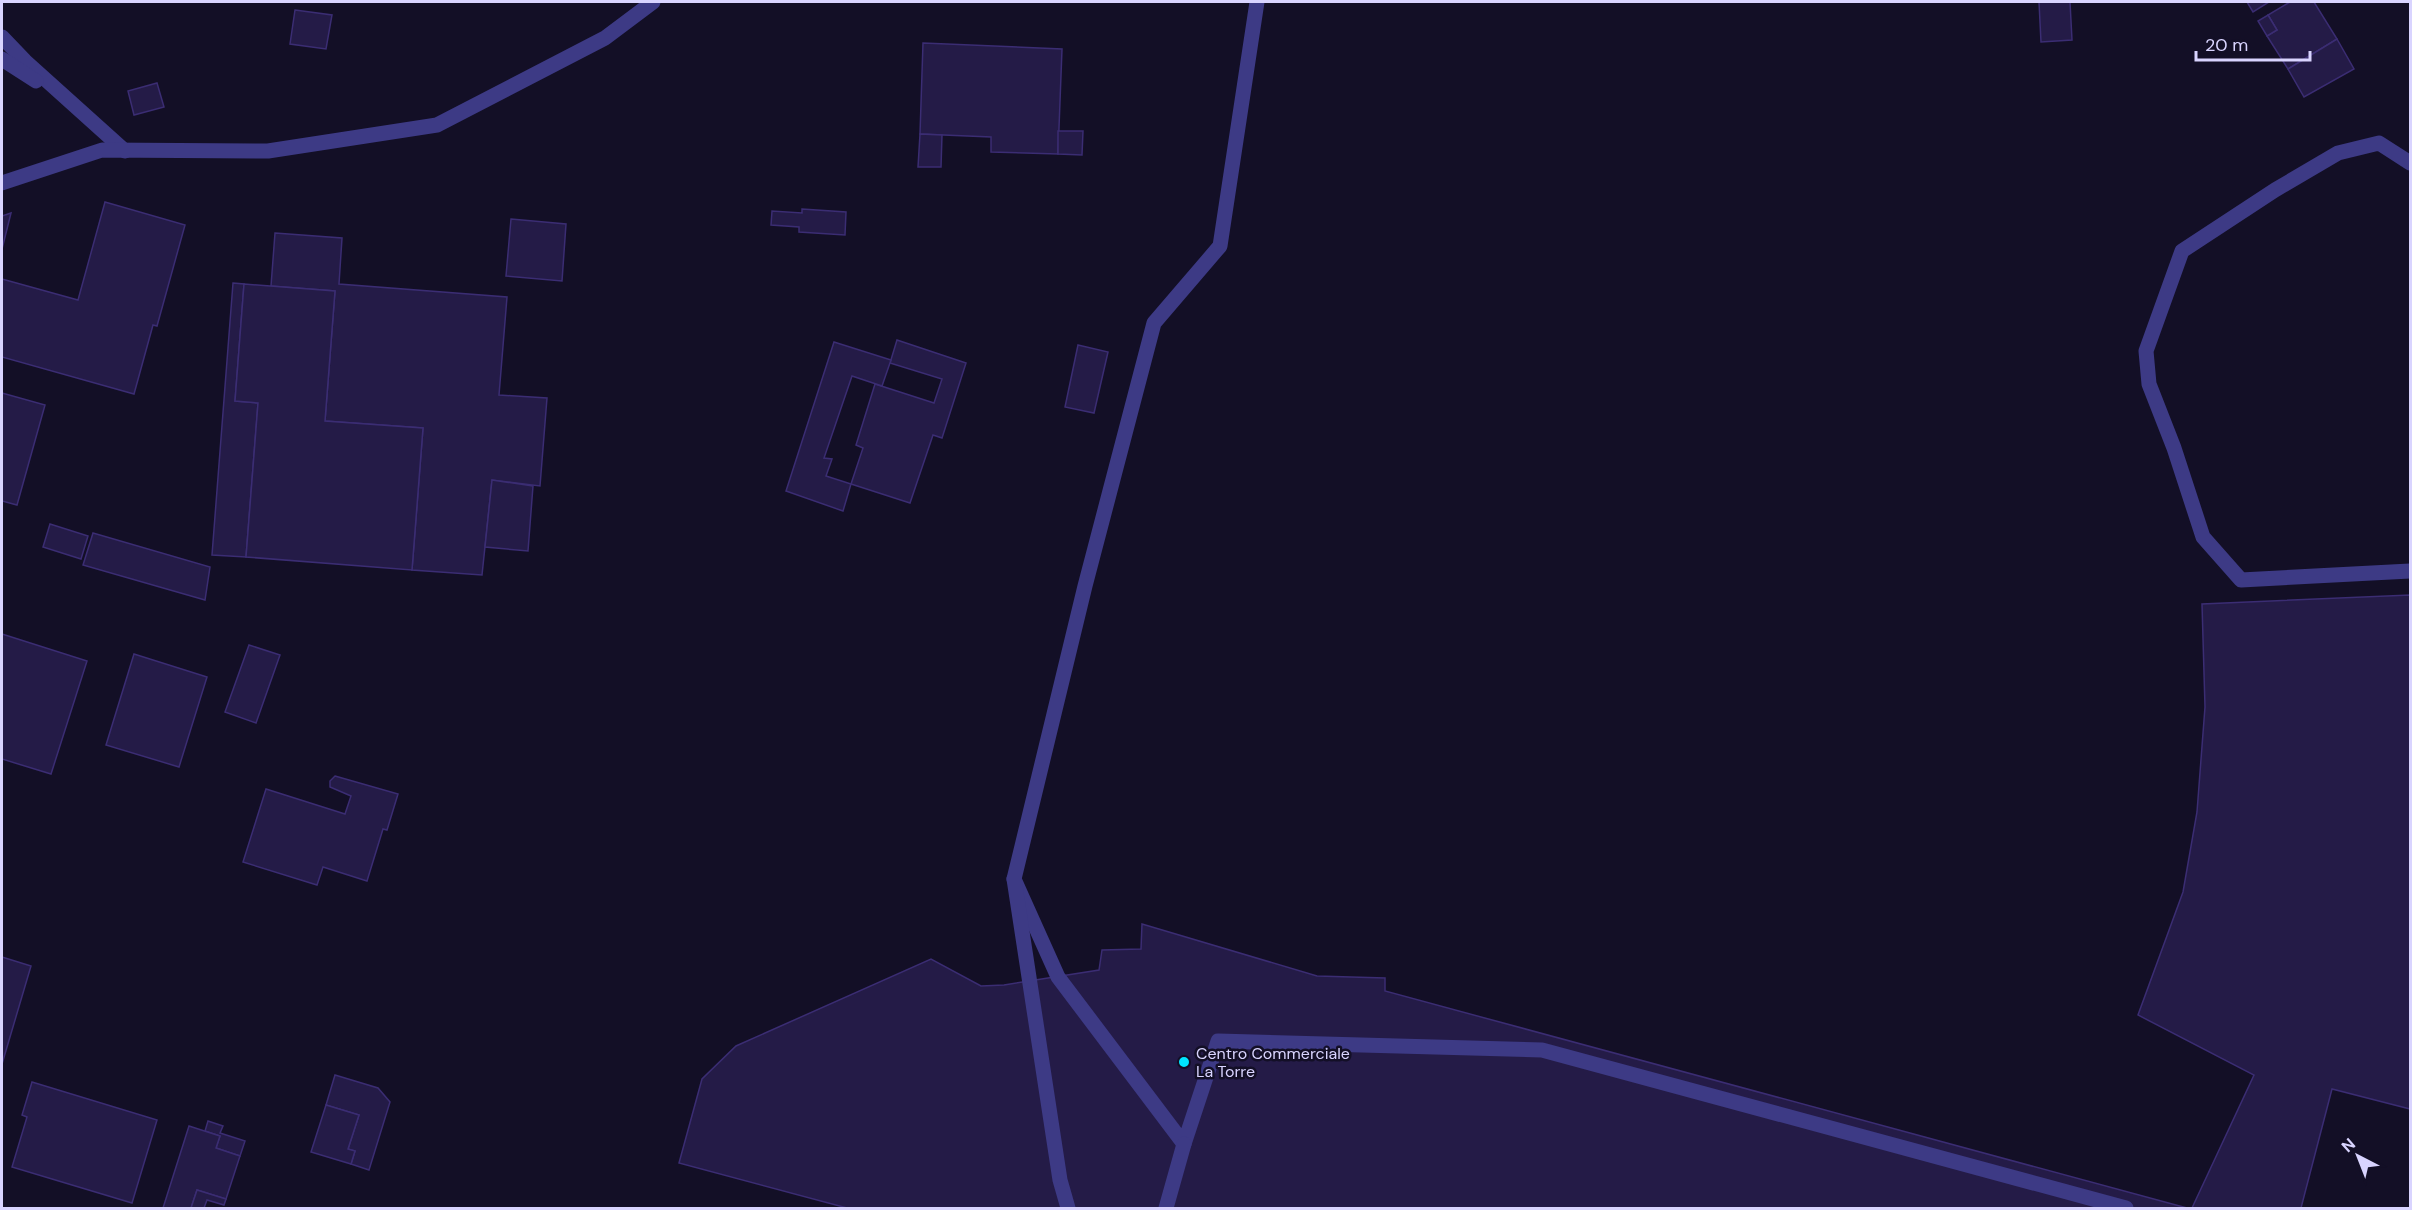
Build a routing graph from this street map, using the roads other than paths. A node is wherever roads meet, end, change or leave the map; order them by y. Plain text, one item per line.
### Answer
1 (653, 2) edge
2 (1257, 2) edge
3 (2, 37) edge
4 (2, 59) edge
5 (72, 103) junction
6 (125, 151) junction
7 (2410, 163) edge
8 (2, 183) edge
9 (2410, 571) edge
10 (1014, 879) junction
11 (1184, 1144) junction
12 (1068, 1209) edge
13 (1166, 1209) edge
14 (2126, 1209) edge

1 - 6 street
2 - 10 street
3 - 5 street
4 - 5 street
5 - 6 street
6 - 8 street
7 - 9 street
10 - 11 street
10 - 12 street
11 - 13 street
11 - 14 street

